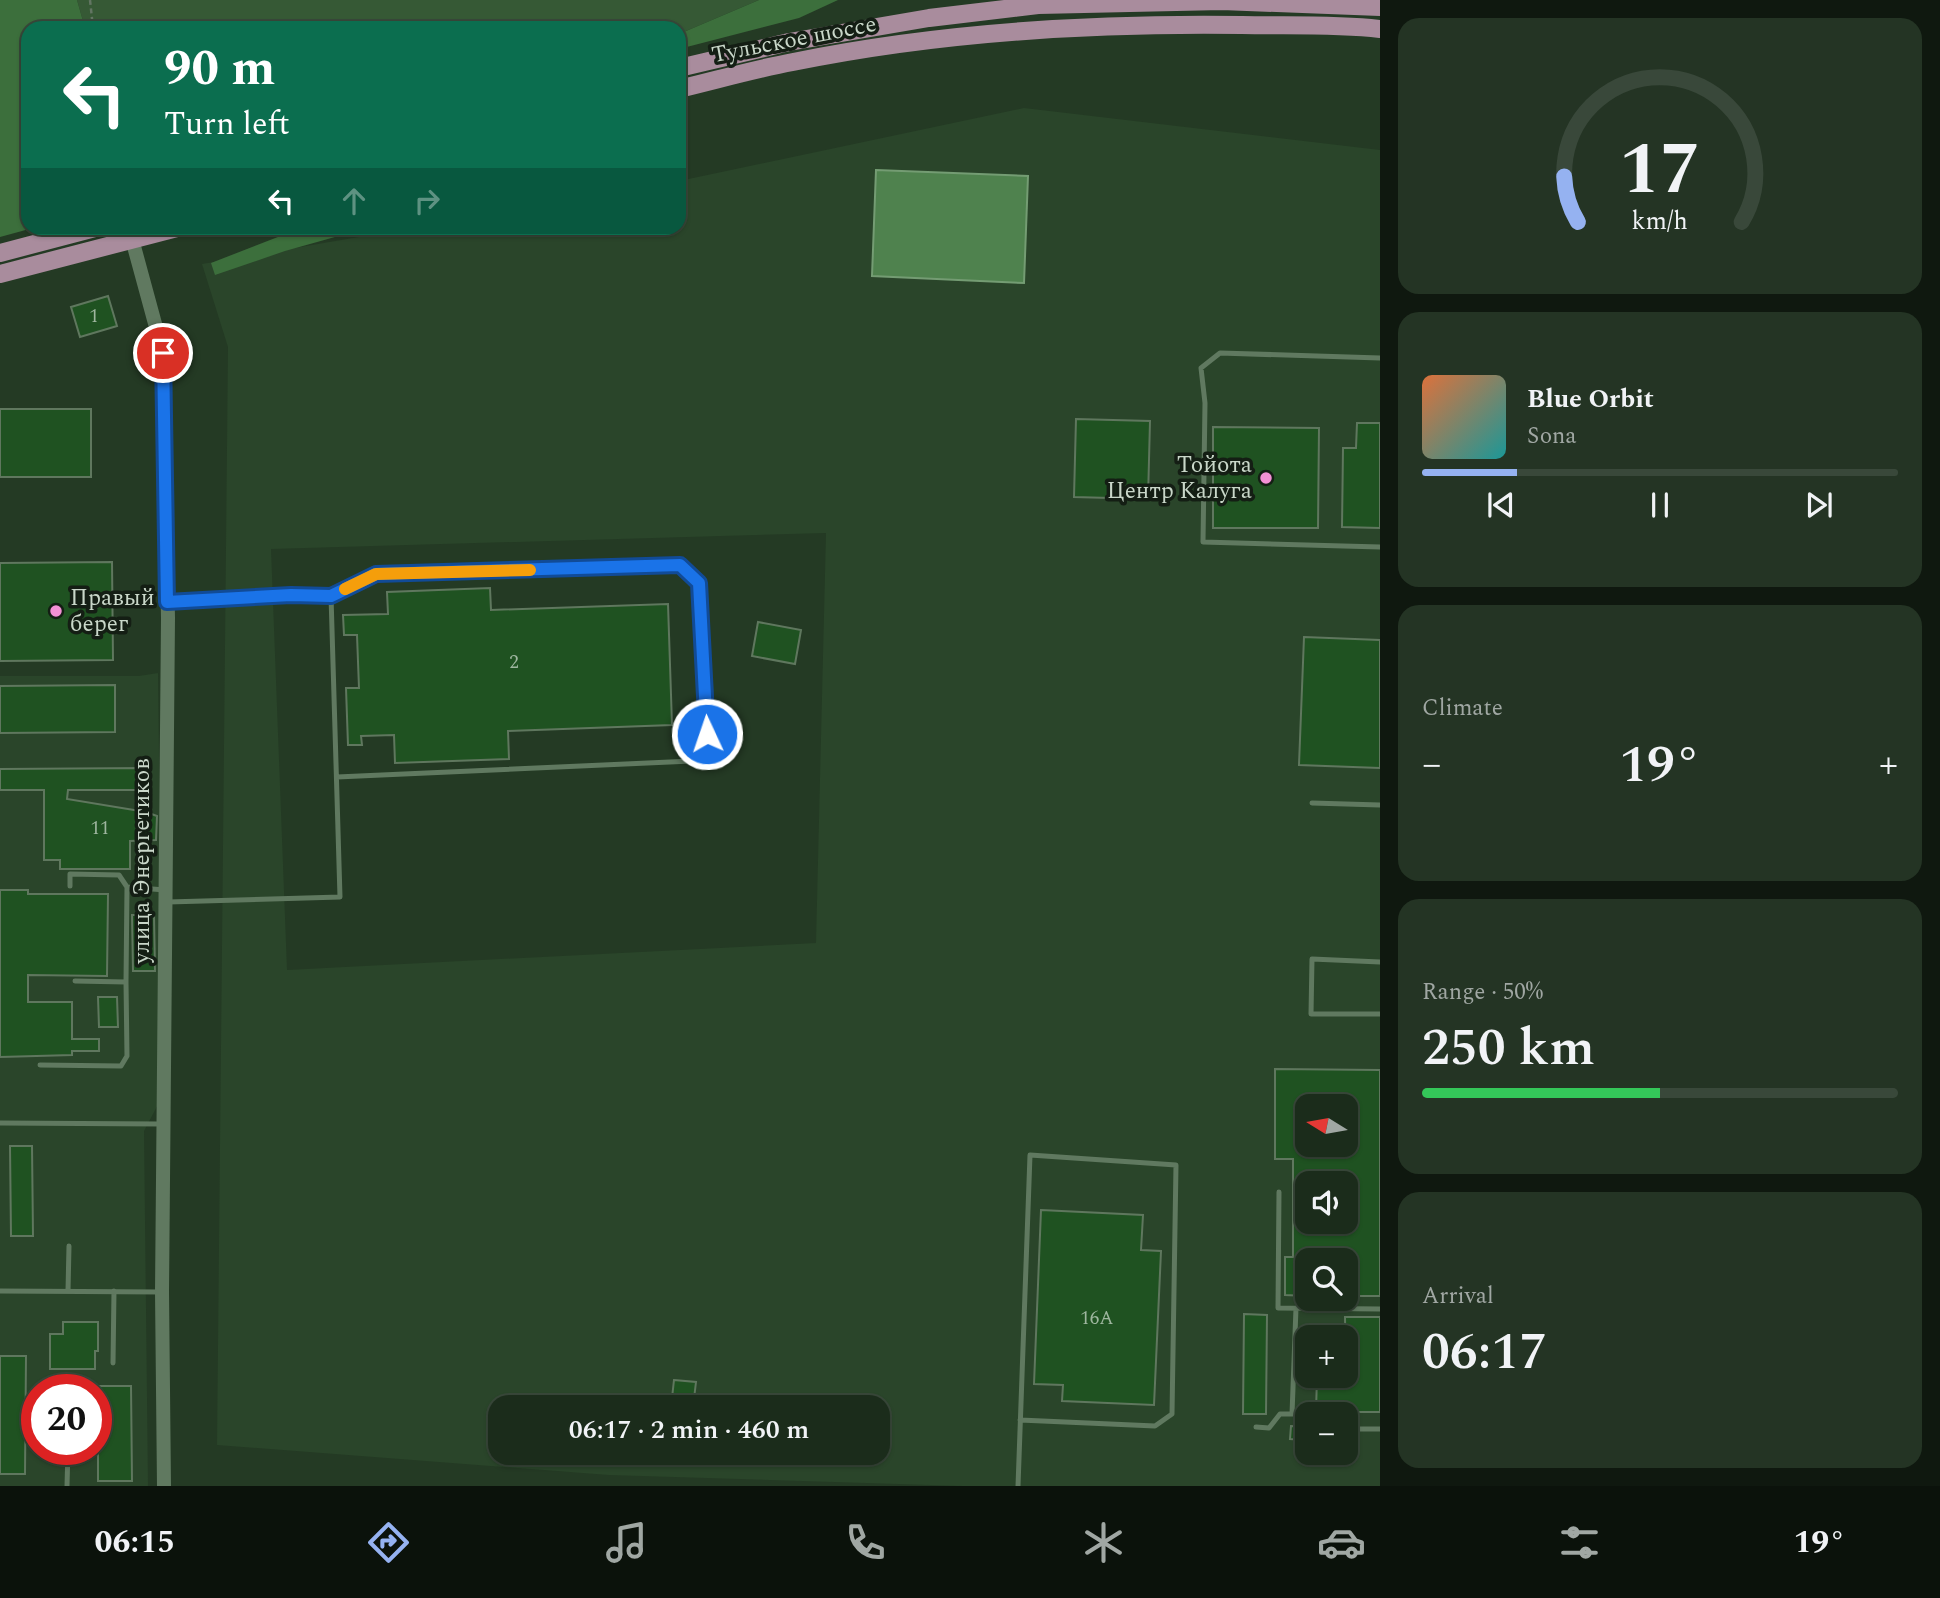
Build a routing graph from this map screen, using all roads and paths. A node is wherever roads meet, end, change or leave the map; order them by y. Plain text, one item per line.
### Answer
1 (90, 0) edge
2 (1222, 1) edge
3 (1355, 3) edge
4 (1380, 7) edge
5 (92, 21) edge
6 (1380, 29) edge
7 (686, 66) edge
8 (686, 87) edge
9 (68, 235) edge
10 (127, 235) edge
11 (130, 235) edge
12 (0, 253) edge
13 (0, 274) edge
14 (1380, 358) edge
15 (1380, 547) edge
16 (331, 596) junction
17 (167, 602) junction
18 (337, 777) junction
19 (1312, 803) dead end
20 (1380, 805) edge
21 (70, 886) dead end
22 (127, 887) junction
23 (165, 896) junction
24 (1380, 962) edge
25 (75, 981) dead end
26 (126, 982) junction
27 (1380, 1014) edge
28 (40, 1065) dead end
29 (0, 1124) edge
30 (164, 1124) junction
31 (1279, 1192) dead end
32 (69, 1246) dead end
33 (68, 1291) junction
34 (114, 1291) junction
35 (0, 1292) edge
36 (162, 1292) junction
37 (1295, 1308) edge
38 (1358, 1309) edge
39 (1380, 1309) edge
40 (1296, 1311) edge
41 (113, 1363) dead end
42 (1292, 1414) joint
43 (1020, 1420) junction
44 (1256, 1427) dead end
45 (1358, 1429) edge
46 (1380, 1429) edge
47 (68, 1465) edge
48 (67, 1486) edge
49 (164, 1486) edge
50 (1018, 1486) edge

1 - 5 path
2 - 3 main road, Тульское шоссе
2 - 7 main road, Тульское шоссе
3 - 4 main road, Тульское шоссе
6 - 8 main road, Тульское шоссе
9 - 12 main road
10 - 13 main road
11 - 17 street, улица Энергетиков
14 - 15 lane
16 - 17 lane
16 - 18 lane
16 - 18 lane
17 - 23 street, улица Энергетиков
18 - 23 lane
19 - 20 lane
21 - 22 lane
22 - 23 lane
22 - 26 lane
23 - 30 street, улица Энергетиков
24 - 27 lane
25 - 26 lane
26 - 28 lane
29 - 30 lane
30 - 36 street, улица Энергетиков
31 - 37 lane
32 - 33 lane
33 - 34 lane
33 - 35 lane
34 - 36 lane
34 - 41 lane
36 - 49 street, улица Энергетиков
38 - 39 lane
40 - 42 lane
42 - 44 lane
43 - 43 lane
43 - 50 lane
45 - 46 lane
47 - 48 lane

